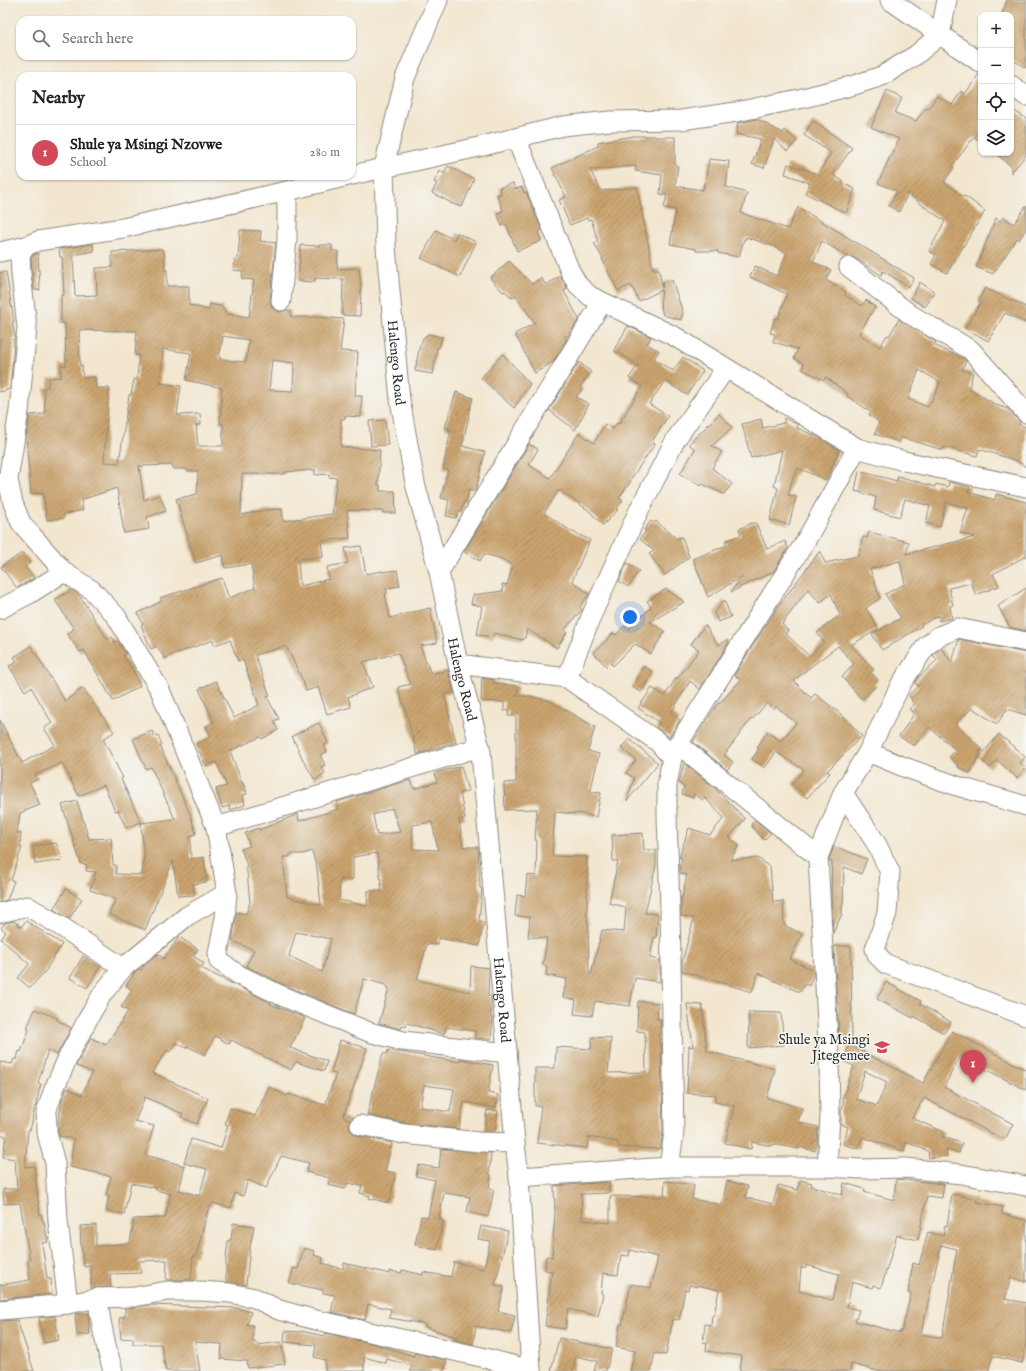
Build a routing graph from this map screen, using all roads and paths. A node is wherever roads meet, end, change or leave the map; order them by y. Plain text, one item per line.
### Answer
1 (438, 0) edge
2 (890, 0) edge
3 (947, 0) edge
4 (940, 35) junction
5 (978, 62) edge
6 (1014, 87) edge
7 (1026, 96) edge
8 (516, 138) junction
9 (384, 167) junction
10 (356, 174) edge
11 (332, 180) edge
12 (287, 191) junction
13 (26, 246) junction
14 (0, 252) edge
15 (849, 267) dead end
16 (281, 301) dead end
17 (602, 302) junction
18 (726, 368) junction
19 (1026, 413) edge
20 (857, 448) junction
21 (1026, 487) edge
22 (64, 572) junction
23 (439, 572) junction
24 (0, 609) edge
25 (1026, 642) edge
26 (458, 664) junction
27 (567, 678) junction
28 (480, 747) junction
29 (675, 751) junction
30 (868, 752) junction
31 (843, 792) junction
32 (1026, 806) edge
33 (216, 827) junction
34 (818, 857) junction
35 (227, 893) junction
36 (0, 913) edge
37 (123, 968) junction
38 (1026, 1016) edge
39 (507, 1053) junction
40 (360, 1125) dead end
41 (515, 1143) junction
42 (669, 1167) junction
43 (827, 1167) junction
44 (519, 1177) junction
45 (1026, 1186) edge
46 (98, 1298) junction
47 (68, 1304) junction
48 (0, 1310) edge
49 (113, 1371) edge
50 (531, 1371) edge

1 - 9 street, Halengo Road
2 - 4 street
3 - 4 street
4 - 5 street
4 - 8 street
6 - 7 street
8 - 9 street
8 - 17 street
9 - 10 street
9 - 23 street, Halengo Road
11 - 12 street
12 - 13 street
12 - 16 street
13 - 14 street
13 - 22 street
15 - 19 street
17 - 18 street
17 - 23 street
18 - 20 street
18 - 27 street
20 - 21 street
20 - 29 street
22 - 24 street
22 - 33 street
23 - 26 street, Halengo Road
25 - 30 street
26 - 27 street
26 - 28 street, Halengo Road
27 - 29 street
28 - 33 street
28 - 39 street, Halengo Road
29 - 34 street
29 - 42 street
30 - 31 street
30 - 32 street
31 - 34 street
31 - 38 street
33 - 35 street
34 - 43 street
35 - 37 street
35 - 39 street
36 - 37 street
37 - 47 street
39 - 41 street, Halengo Road
40 - 41 street
41 - 44 street, Halengo Road
42 - 43 street
42 - 44 street
43 - 45 street
44 - 50 street, Halengo Road
46 - 47 street
46 - 49 street
46 - 50 street
47 - 48 street

